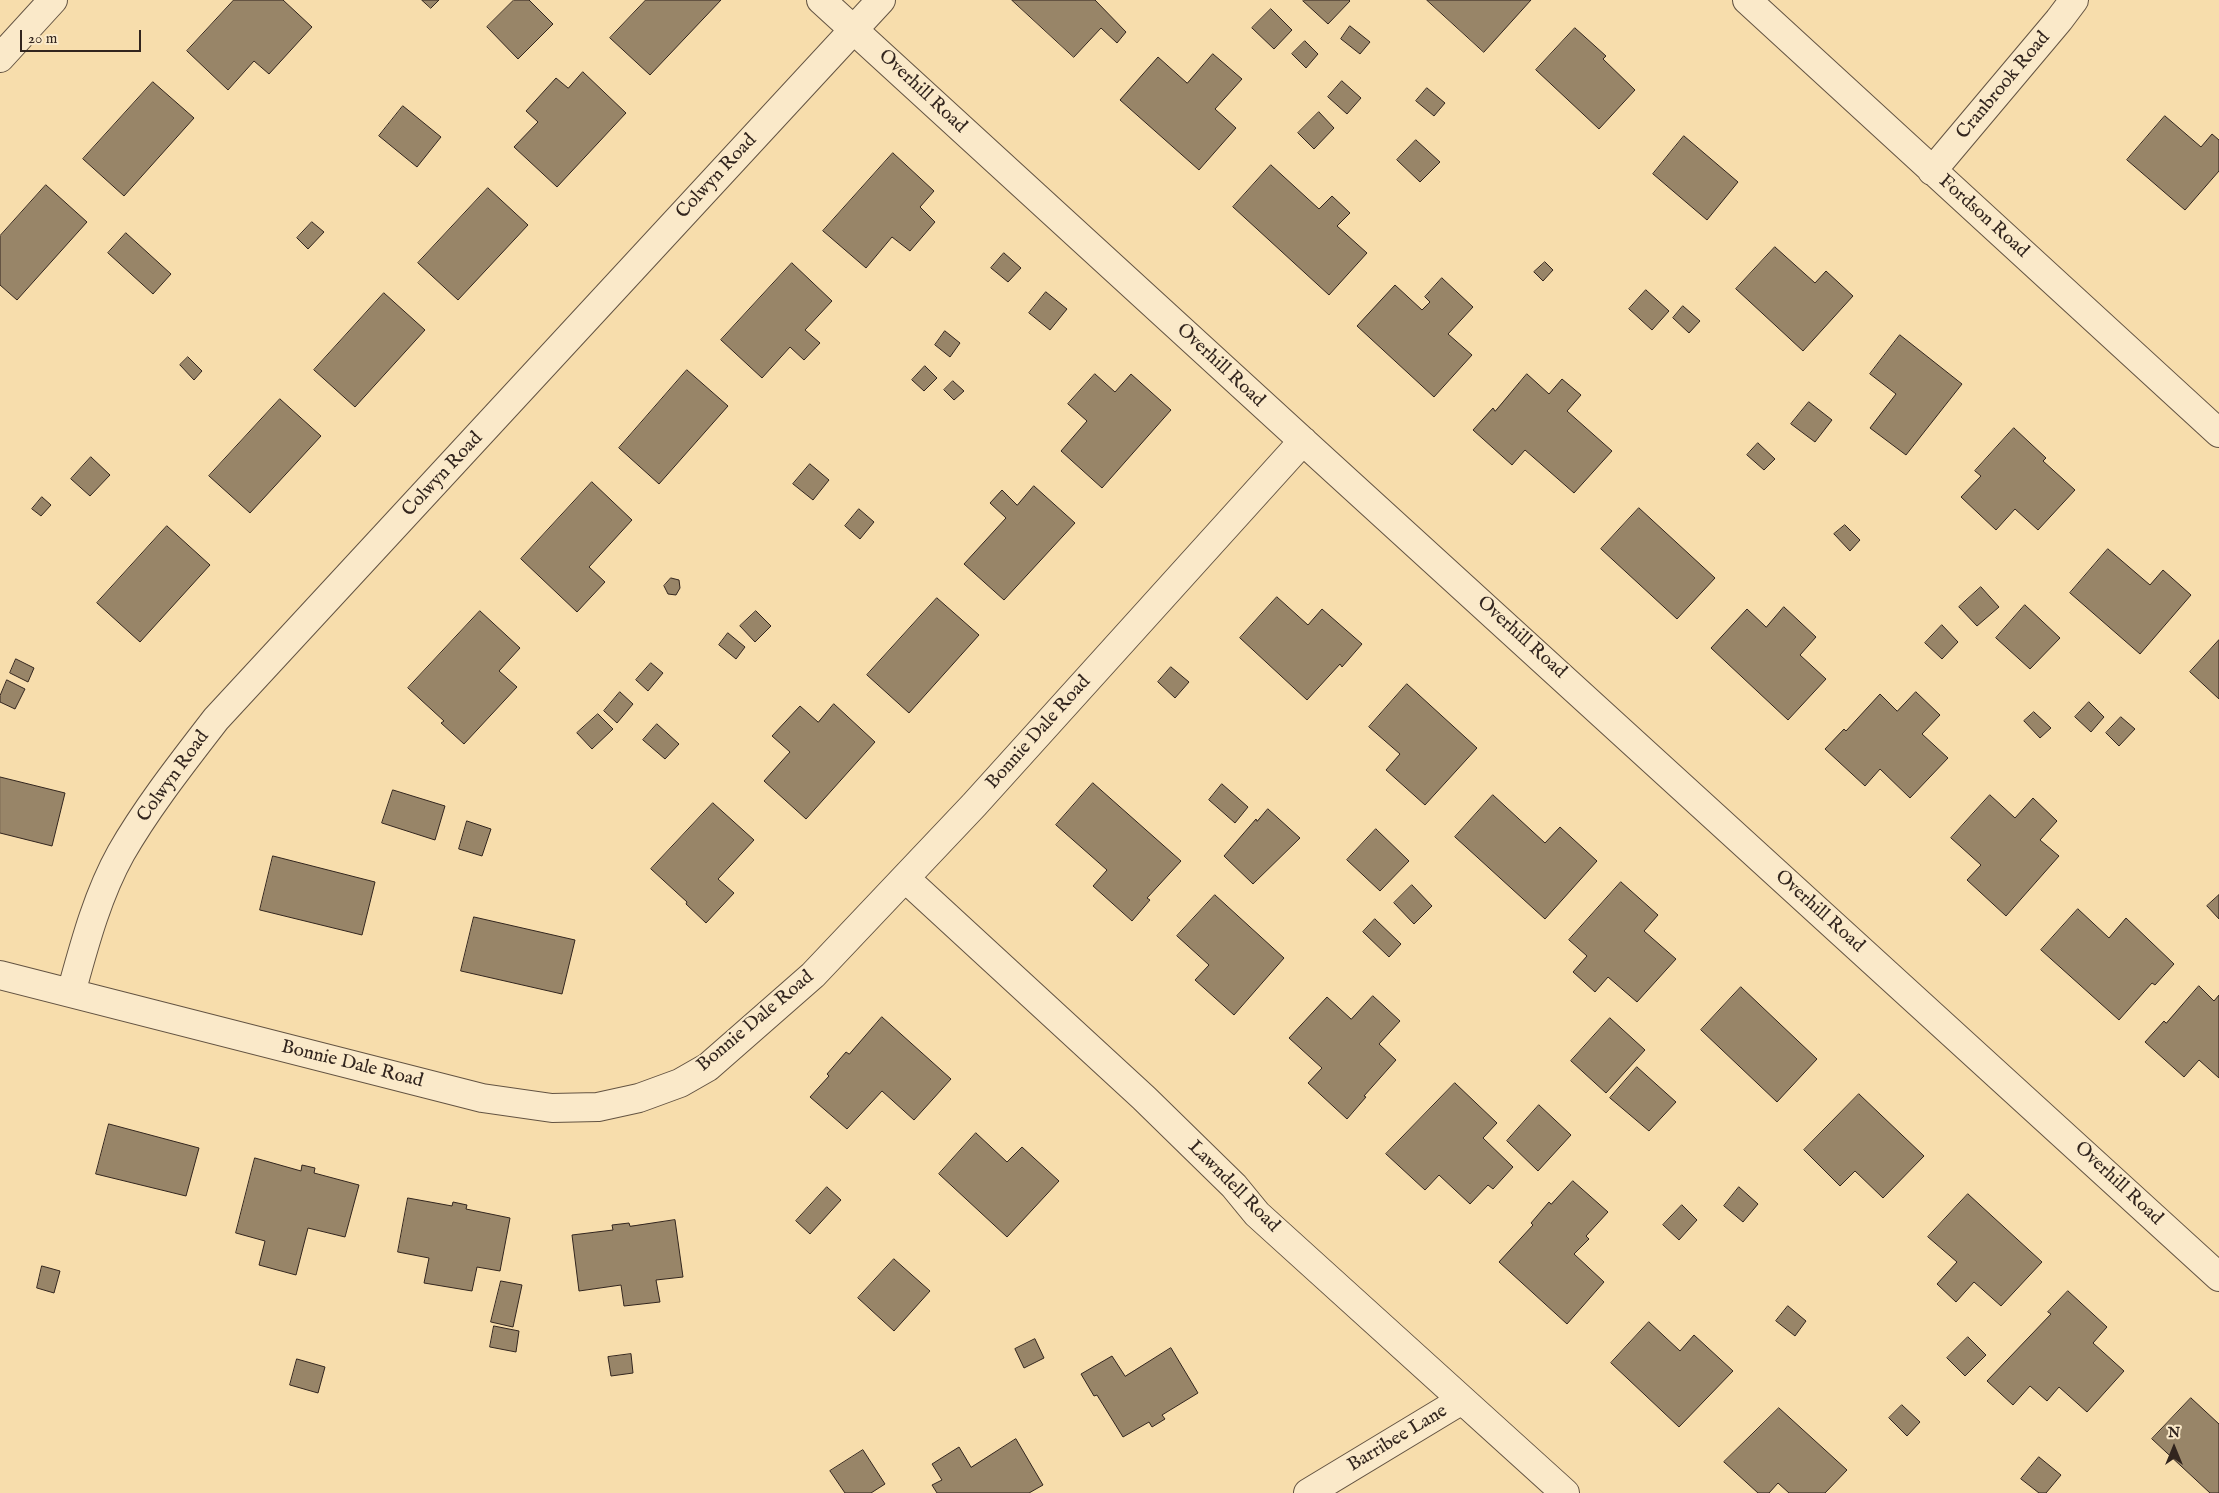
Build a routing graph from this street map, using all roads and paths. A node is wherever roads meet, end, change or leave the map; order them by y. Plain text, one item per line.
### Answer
1 (54, 0) edge
2 (821, 0) edge
3 (881, 0) edge
4 (1747, 0) edge
5 (2074, 0) edge
6 (854, 30) junction
7 (0, 58) edge
8 (1932, 171) junction
9 (2219, 433) edge
10 (1303, 441) junction
11 (905, 878) junction
12 (0, 975) edge
13 (71, 993) junction
14 (2219, 1277) edge
15 (1462, 1400) junction
16 (1308, 1493) edge
17 (1565, 1493) edge

1 - 7 street
2 - 6 street, Overhill Road
3 - 6 street, Colwyn Road
4 - 8 street, Fordson Road
5 - 8 street, Cranbrook Road
6 - 10 street, Overhill Road
6 - 13 street, Colwyn Road
8 - 9 street, Fordson Road
10 - 11 street, Bonnie Dale Road
10 - 14 street, Overhill Road
11 - 13 street, Bonnie Dale Road
11 - 15 street, Lawndell Road
12 - 13 street, Bonnie Dale Road
15 - 16 street, Barribee Lane
15 - 17 street, Lawndell Road

